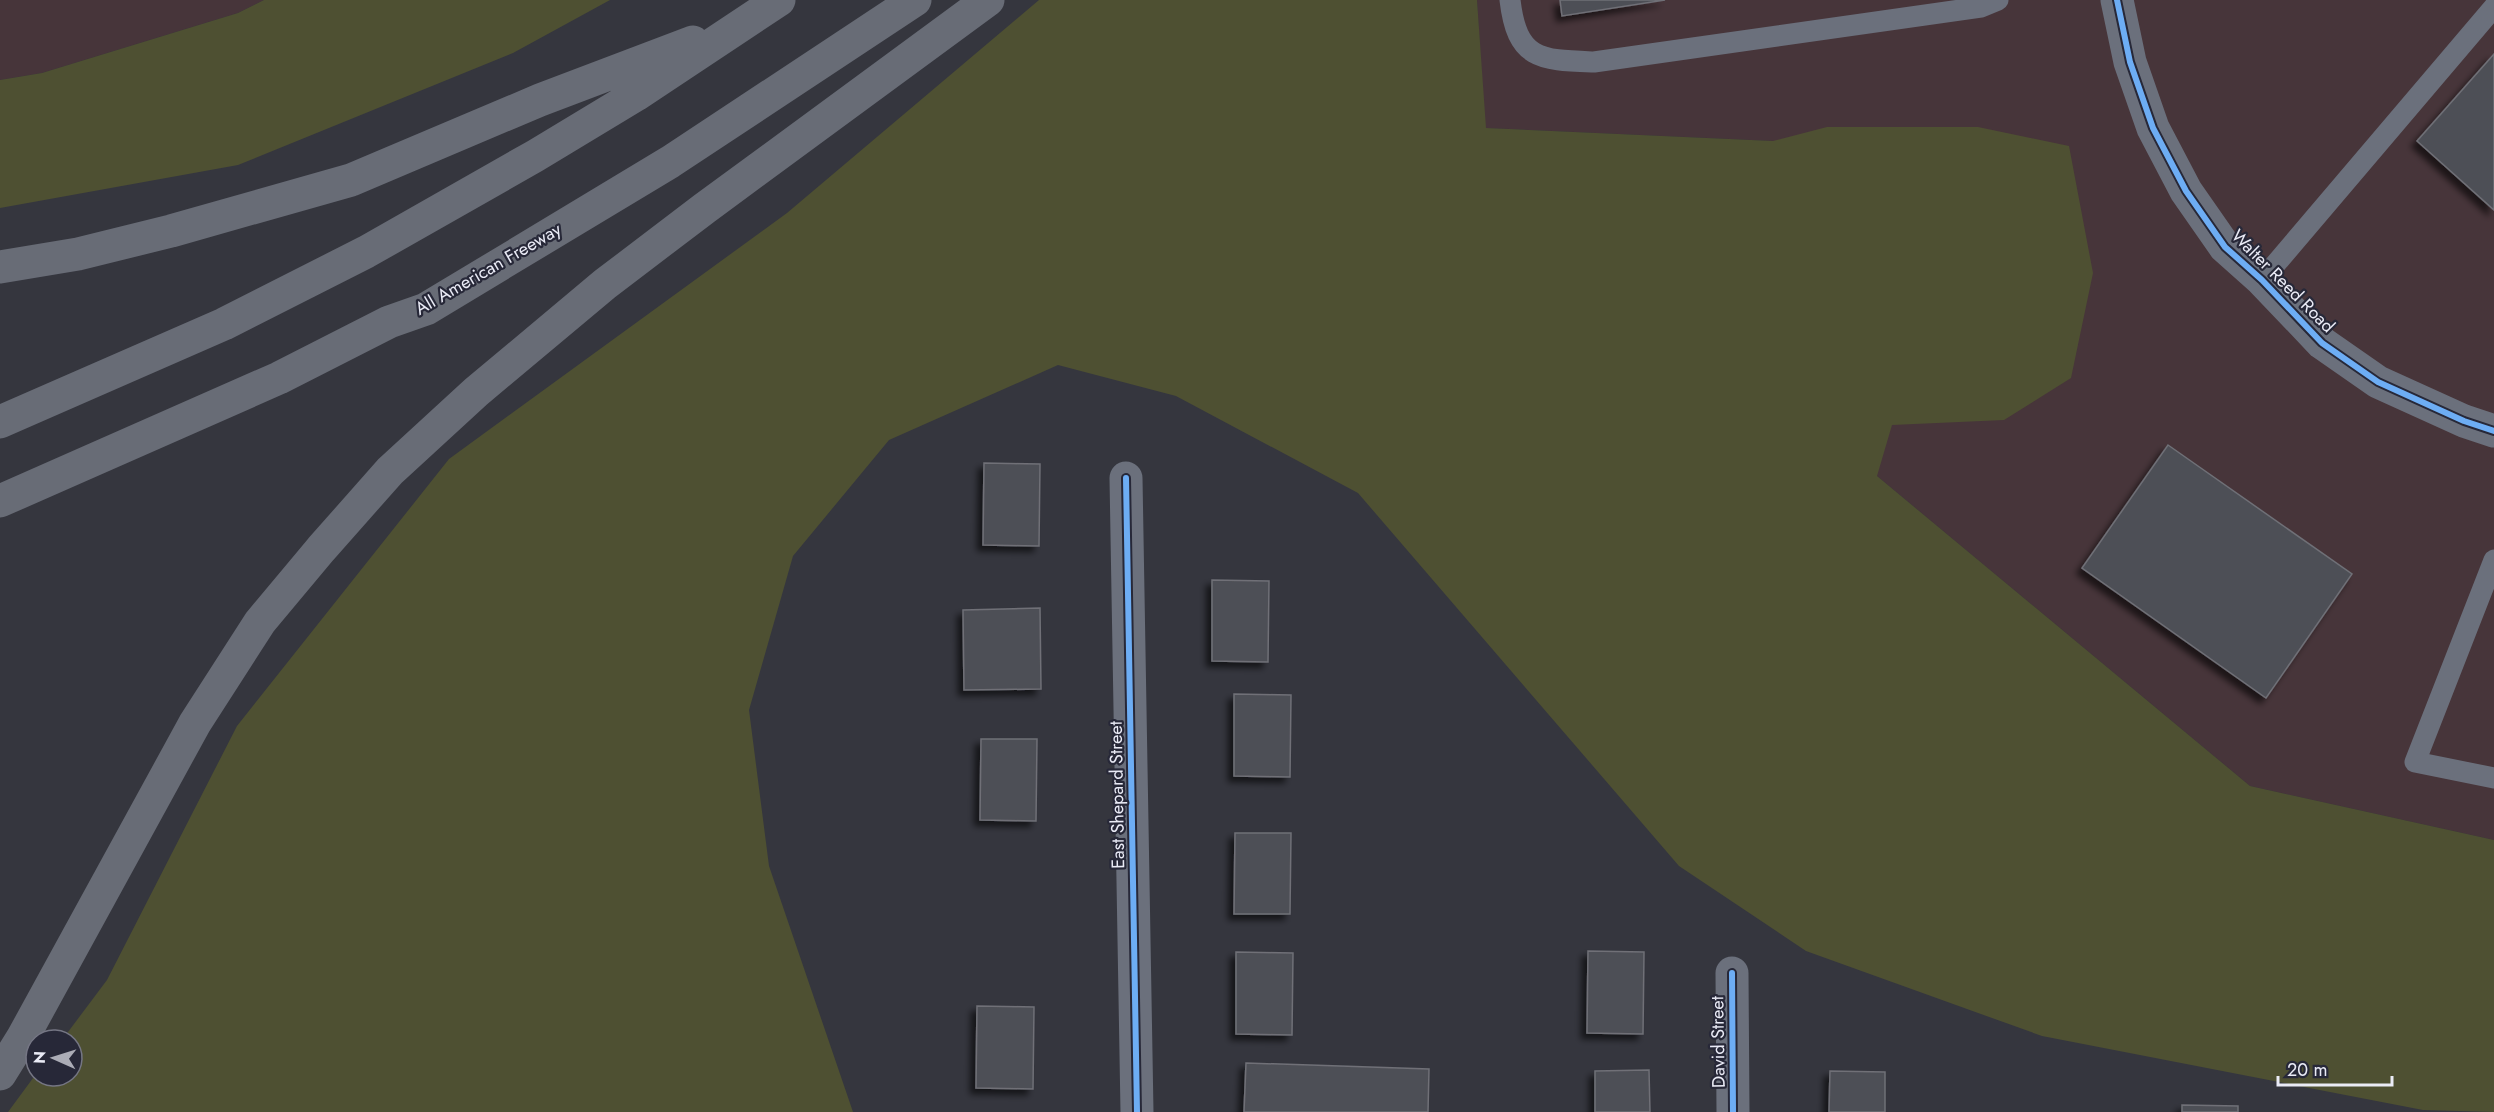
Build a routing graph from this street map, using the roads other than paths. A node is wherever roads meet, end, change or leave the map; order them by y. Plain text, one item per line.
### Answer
1 (779, 0) edge
2 (915, 0) edge
3 (988, 0) edge
4 (1510, 0) edge
5 (1998, 0) edge
6 (2117, 0) edge
7 (2494, 7) edge
8 (751, 20) junction
9 (0, 267) edge
10 (2262, 280) junction
11 (0, 422) edge
12 (2494, 431) edge
13 (1126, 478) dead end
14 (0, 501) edge
15 (2494, 560) edge
16 (2494, 778) edge
17 (1732, 973) dead end
18 (0, 1074) edge
19 (1137, 1112) edge
20 (1733, 1112) edge

1 - 8 highway
2 - 14 highway, All American Freeway
3 - 18 highway
4 - 5 lane
6 - 10 street, Walter Reed Road
7 - 10 lane
8 - 9 highway
8 - 11 highway
10 - 12 street, Walter Reed Road
13 - 19 street, East Shepard Street
15 - 16 lane
17 - 20 street, David Street

